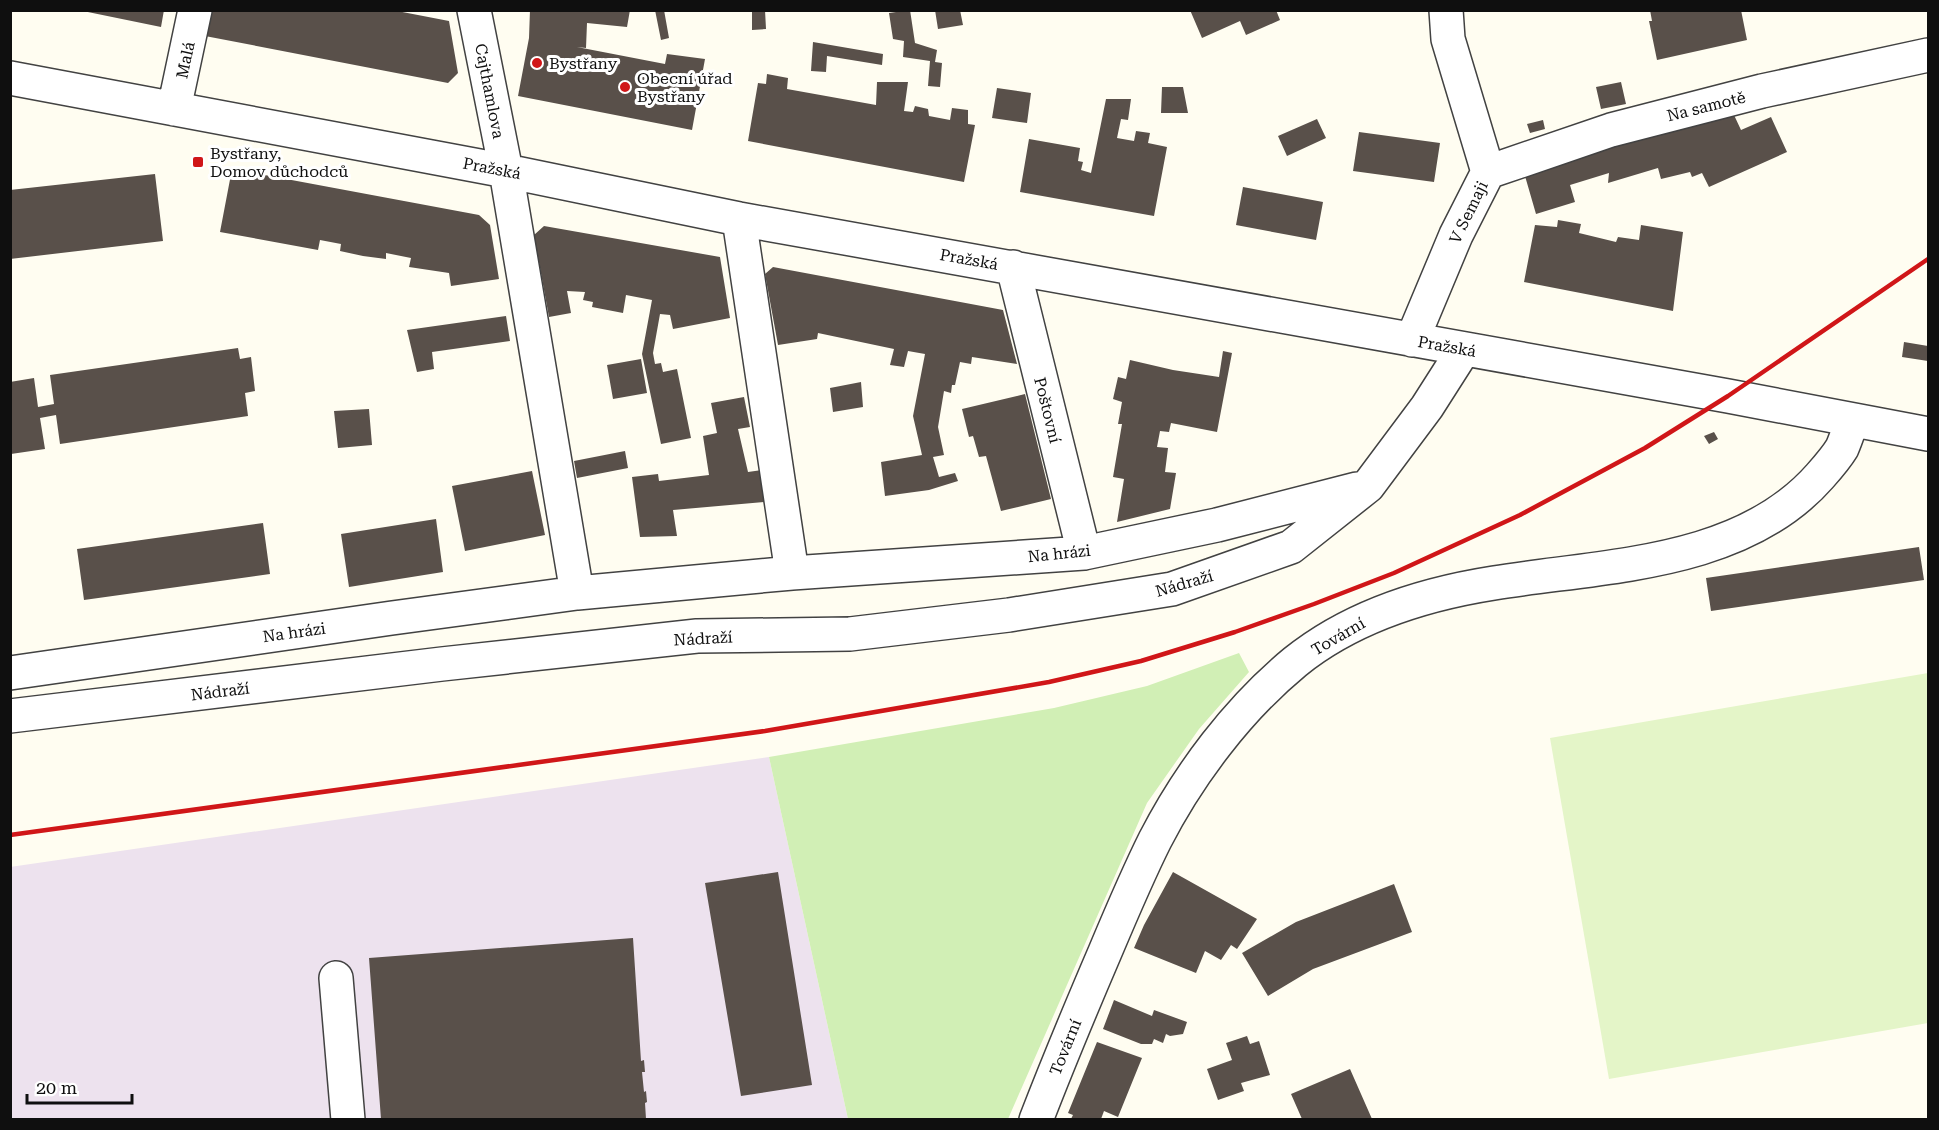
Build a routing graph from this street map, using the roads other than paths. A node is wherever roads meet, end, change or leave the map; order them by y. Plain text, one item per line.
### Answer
1 (195, 10) edge
2 (474, 10) edge
3 (1446, 10) edge
4 (1929, 55) edge
5 (10, 78) edge
6 (174, 109) junction
7 (506, 171) junction
8 (1488, 172) junction
9 (739, 219) junction
10 (1013, 267) junction
11 (1412, 339) junction
12 (1464, 349) junction
13 (1852, 421) junction
14 (1929, 434) edge
15 (1368, 486) junction
16 (1084, 553) junction
17 (792, 573) junction
18 (577, 593) junction
19 (10, 673) edge
20 (10, 716) edge
21 (336, 978) dead end
22 (348, 1119) edge
23 (1036, 1119) edge

1 - 6 street, Malá
2 - 7 street, Cajthamlova
3 - 8 street, V Semaji
4 - 8 street, Na samotě
5 - 6 street, Pražská
6 - 7 street, Pražská
7 - 9 street, Pražská
7 - 18 street
8 - 11 street, V Semaji
9 - 10 street, Pražská
9 - 17 street
10 - 11 street, Pražská
10 - 16 street, Poštovní
11 - 12 street, Pražská
12 - 13 street, Pražská
12 - 15 street
13 - 14 street, Pražská
13 - 23 street, Tovární
15 - 16 street, Na hrázi
15 - 20 street, Nádraží
16 - 17 street, Na hrázi
17 - 18 street, Na hrázi
18 - 19 street, Na hrázi
21 - 22 street

